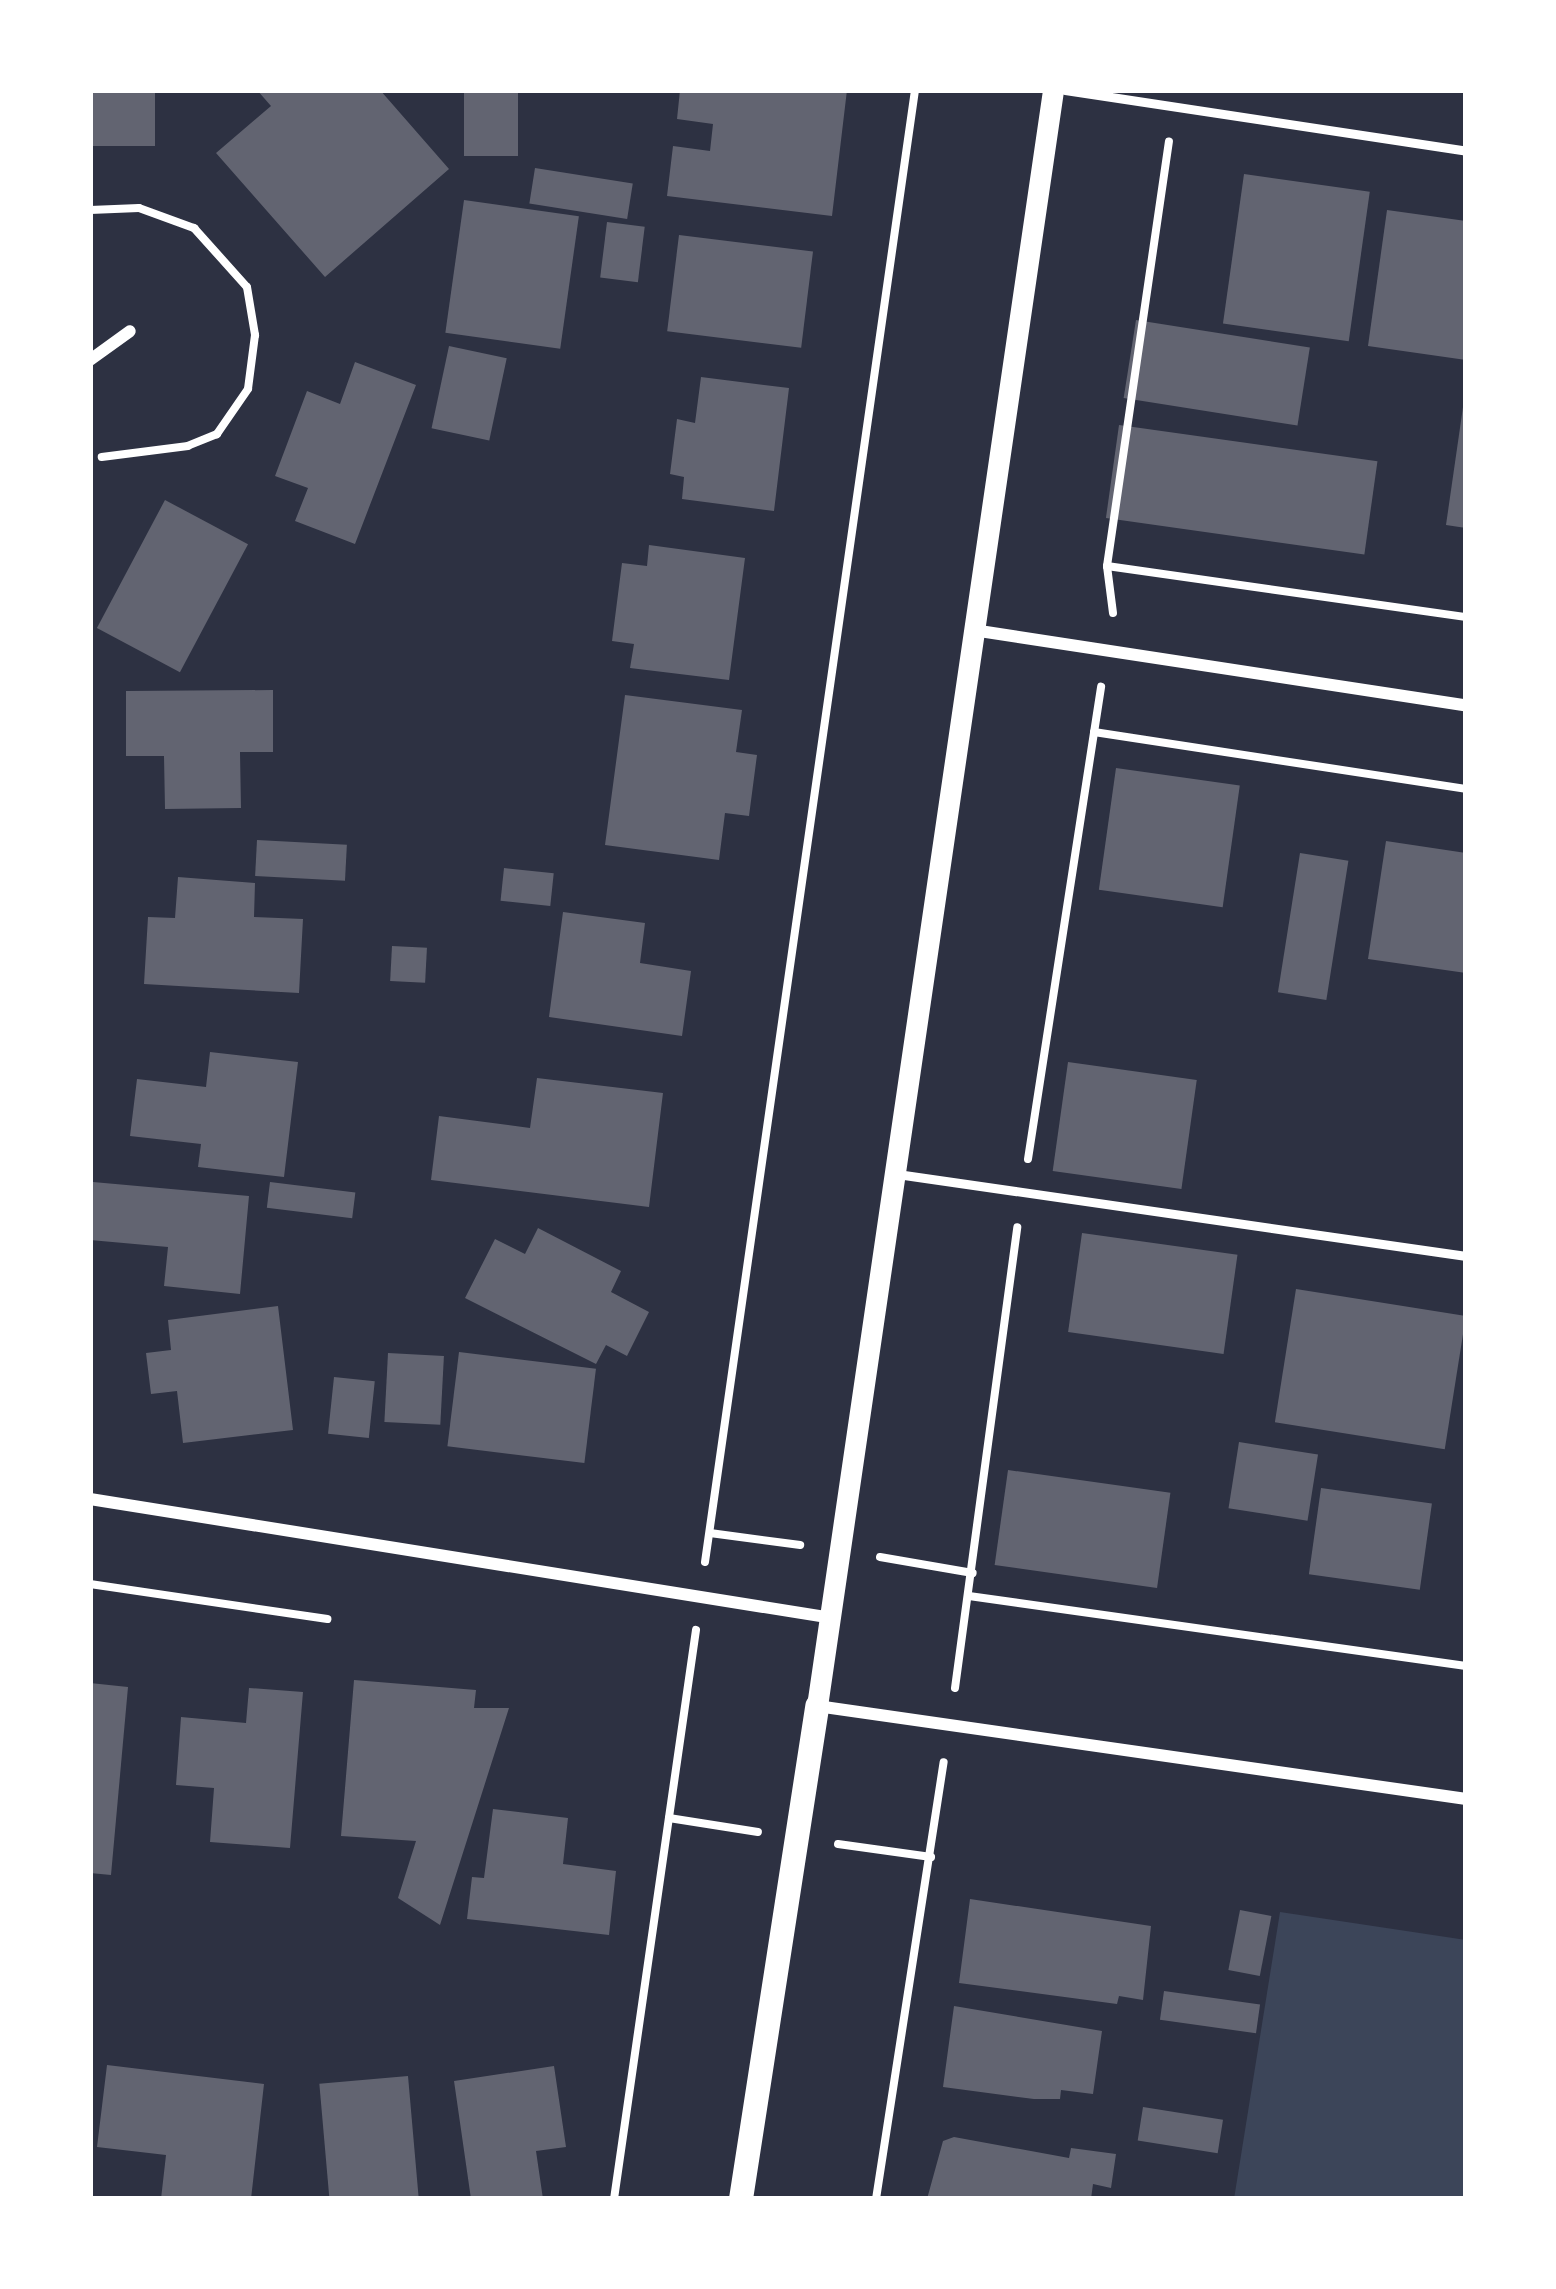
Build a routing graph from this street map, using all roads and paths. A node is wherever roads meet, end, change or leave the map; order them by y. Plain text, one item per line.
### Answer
1 (915, 90) edge
2 (1053, 90) edge
3 (1065, 90) edge
4 (1174, 107) junction
5 (1466, 151) edge
6 (90, 210) edge
7 (130, 331) dead end
8 (90, 360) edge
9 (102, 457) dead end
10 (1466, 617) edge
11 (974, 630) junction
12 (1466, 705) edge
13 (1094, 732) dead end
14 (1466, 789) edge
15 (892, 1173) junction
16 (1466, 1256) edge
17 (90, 1499) edge
18 (90, 1584) edge
19 (700, 1597) junction
20 (327, 1618) dead end
21 (832, 1618) junction
22 (1466, 1666) edge
23 (817, 1706) junction
24 (950, 1724) junction
25 (1466, 1799) edge
26 (614, 2199) edge
27 (742, 2199) edge
28 (876, 2199) edge

1 - 19 path
2 - 11 street
3 - 4 lane
4 - 5 lane
4 - 10 path
6 - 9 path
7 - 8 street
11 - 12 street
11 - 15 street
13 - 14 path
15 - 16 lane
15 - 21 street
17 - 19 street
18 - 20 path
19 - 21 street
19 - 26 path
21 - 23 street
22 - 24 path
23 - 24 street
23 - 27 main road
24 - 25 street
24 - 28 path

